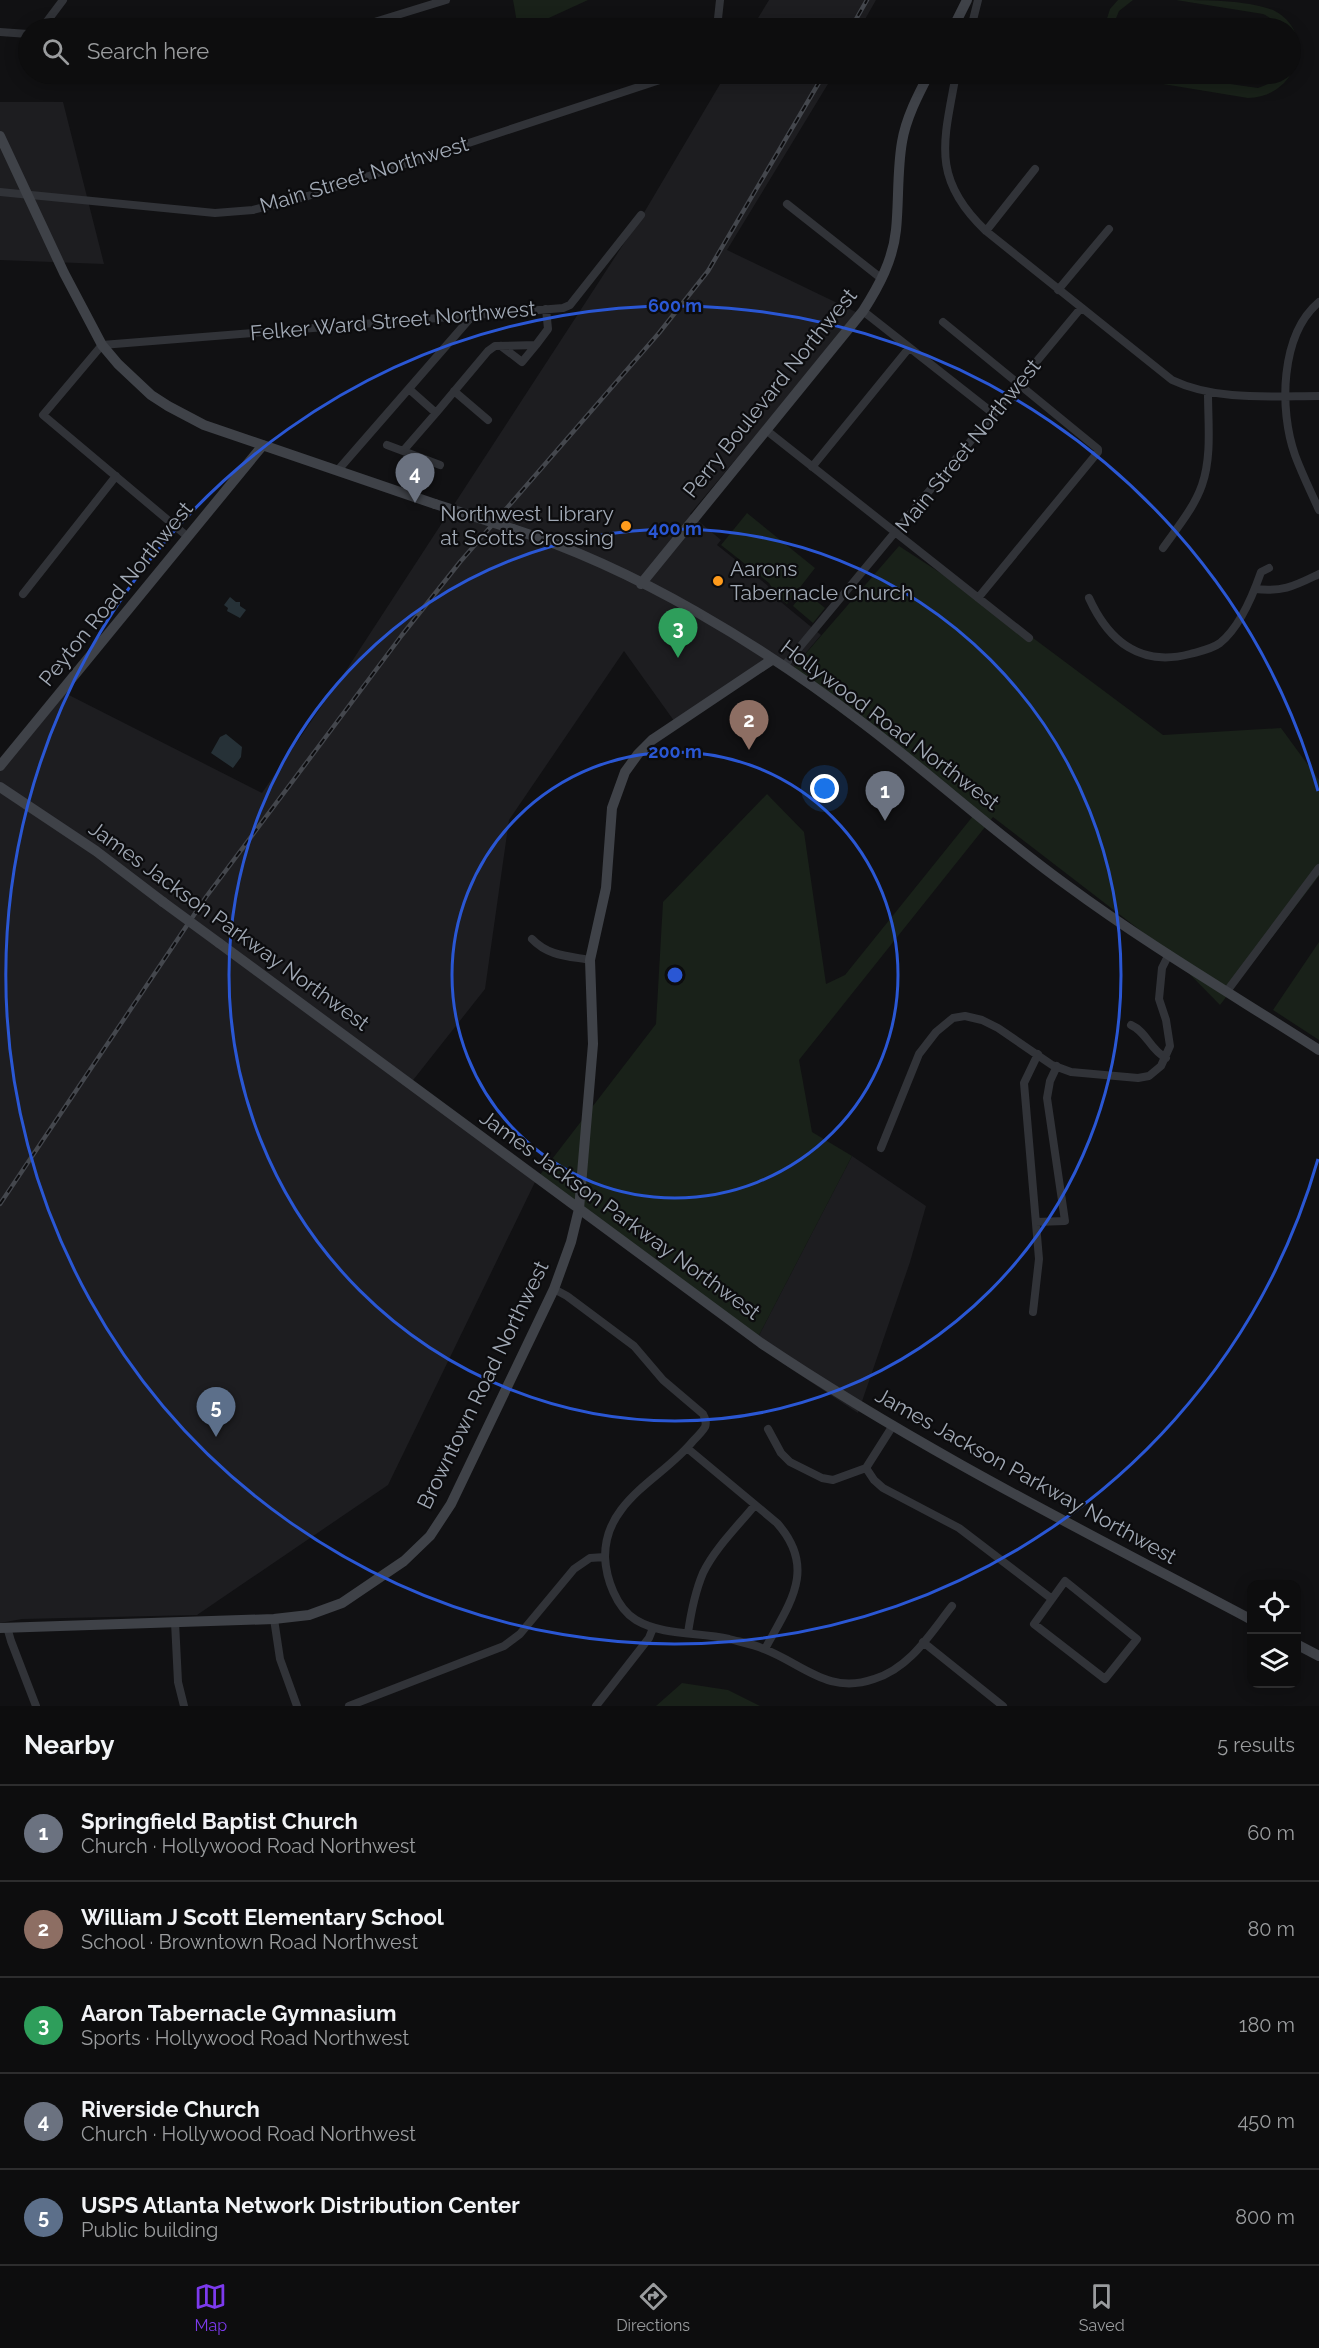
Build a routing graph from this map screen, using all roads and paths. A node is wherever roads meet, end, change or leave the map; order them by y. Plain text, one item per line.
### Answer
1 (63, 0) edge
2 (446, 0) edge
3 (720, 0) edge
4 (968, 0) edge
5 (978, 0) edge
6 (50, 18) edge
7 (388, 18) edge
8 (718, 18) edge
9 (958, 18) edge
10 (974, 18) edge
11 (0, 32) edge
12 (18, 33) edge
13 (651, 84) edge
14 (924, 84) edge
15 (955, 84) edge
16 (0, 136) edge
17 (1035, 169) dead end
18 (0, 192) edge
19 (28, 195) junction
20 (788, 204) dead end
21 (641, 215) dead end
22 (1109, 229) dead end
23 (986, 231) junction
24 (882, 279) junction
25 (1058, 290) junction
26 (1319, 302) edge
27 (1081, 308) junction
28 (546, 309) junction
29 (863, 311) junction
30 (473, 315) junction
31 (943, 322) dead end
32 (102, 345) junction
33 (536, 345) junction
34 (501, 346) junction
35 (909, 348) junction
36 (1020, 383) junction
37 (409, 388) junction
38 (454, 391) junction
39 (1208, 393) junction
40 (1287, 396) junction
41 (1319, 396) edge
42 (436, 413) junction
43 (994, 414) junction
44 (488, 420) dead end
45 (766, 430) junction
46 (263, 445) junction
47 (387, 445) dead end
48 (403, 451) junction
49 (440, 465) dead end
50 (812, 467) junction
51 (338, 470) junction
52 (117, 476) junction
53 (1319, 510) edge
54 (896, 534) junction
55 (188, 537) junction
56 (1163, 548) dead end
57 (1269, 568) dead end
58 (1319, 574) edge
59 (641, 584) junction
60 (1255, 589) junction
61 (23, 594) dead end
62 (978, 598) junction
63 (1089, 598) dead end
64 (1029, 638) dead end
65 (773, 659) junction
66 (784, 666) junction
67 (0, 766) edge
68 (0, 787) edge
69 (1319, 868) edge
70 (532, 939) dead end
71 (1169, 954) junction
72 (590, 960) junction
73 (1227, 991) junction
74 (1131, 1025) dead end
75 (1319, 1050) edge
76 (1038, 1054) junction
77 (1166, 1058) junction
78 (1057, 1066) junction
79 (881, 1148) dead end
80 (579, 1209) junction
81 (1036, 1222) junction
82 (554, 1289) junction
83 (1033, 1312) dead end
84 (892, 1427) junction
85 (768, 1429) dead end
86 (687, 1448) junction
87 (866, 1468) junction
88 (755, 1505) junction
89 (605, 1557) junction
90 (1052, 1599) junction
91 (952, 1606) dead end
92 (1247, 1618) edge
93 (274, 1619) junction
94 (176, 1622) junction
95 (4, 1627) edge
96 (653, 1628) junction
97 (688, 1633) junction
98 (923, 1642) junction
99 (1301, 1647) edge
100 (765, 1649) junction
101 (1319, 1656) edge
102 (36, 1706) edge
103 (184, 1706) edge
104 (297, 1706) edge
105 (350, 1706) edge
106 (596, 1706) edge
107 (1003, 1706) edge

1 - 6 street
2 - 7 street
3 - 8 street
4 - 9 street
5 - 10 street
11 - 12 street
13 - 19 street, Main Street Northwest
14 - 24 street, Perry Boulevard Northwest
15 - 23 street
16 - 19 street, Hollywood Road Northwest
17 - 23 street
18 - 19 street, Main Street Northwest
19 - 32 street, Hollywood Road Northwest
20 - 24 street
21 - 28 street, Felker Ward Street Northwest
22 - 25 street
23 - 25 street
24 - 29 street, Perry Boulevard Northwest
25 - 27 street
26 - 40 street
27 - 36 street, Main Street Northwest
27 - 39 street
28 - 30 street, Felker Ward Street Northwest
28 - 33 street
29 - 35 street
29 - 45 street, Perry Boulevard Northwest
30 - 32 street, Felker Ward Street Northwest
30 - 37 street
31 - 36 street
32 - 46 street, Hollywood Road Northwest
32 - 52 street
33 - 34 street
33 - 34 street
34 - 38 street
35 - 43 street
35 - 50 street
36 - 43 street, Main Street Northwest
36 - 62 street
37 - 42 street
37 - 51 street
38 - 42 street
38 - 44 street
39 - 40 street
39 - 56 street
40 - 41 street
40 - 53 street
42 - 48 street
43 - 54 street, Main Street Northwest
45 - 50 street
45 - 59 street, Perry Boulevard Northwest
46 - 51 street, Hollywood Road Northwest
46 - 55 street, Peyton Road Northwest
47 - 48 street
48 - 49 street
50 - 54 street
51 - 59 street, Hollywood Road Northwest, bridge
52 - 55 street
52 - 61 street
54 - 62 street
54 - 66 street, Main Street Northwest
55 - 67 street, Peyton Road Northwest
57 - 60 street
58 - 60 street
59 - 65 street, Hollywood Road Northwest
60 - 63 street
62 - 64 street
65 - 66 street, Hollywood Road Northwest
65 - 72 street, Browntown Road Northwest
66 - 71 street, Hollywood Road Northwest
68 - 80 street, James Jackson Parkway Northwest, bridge
69 - 73 street
70 - 72 street
71 - 73 street, Hollywood Road Northwest
71 - 77 street
72 - 80 street, Browntown Road Northwest
73 - 75 street, Hollywood Road Northwest
74 - 77 street
76 - 78 street
76 - 79 street
76 - 81 street
77 - 78 street
78 - 81 street
80 - 82 street, Browntown Road Northwest
80 - 84 street, James Jackson Parkway Northwest
81 - 83 street
82 - 86 street
82 - 93 street, Browntown Road Northwest
84 - 87 street
84 - 92 street, James Jackson Parkway Northwest
85 - 87 street
86 - 88 street
86 - 89 street
87 - 90 street
88 - 97 street
88 - 100 street
89 - 96 street
89 - 105 street
90 - 90 street
91 - 98 street
93 - 94 street, Browntown Road Northwest
93 - 104 street
94 - 95 street, Browntown Road Northwest
94 - 103 street
95 - 102 street
96 - 97 street
96 - 106 street
97 - 100 street
98 - 100 street
98 - 107 street
99 - 101 street

